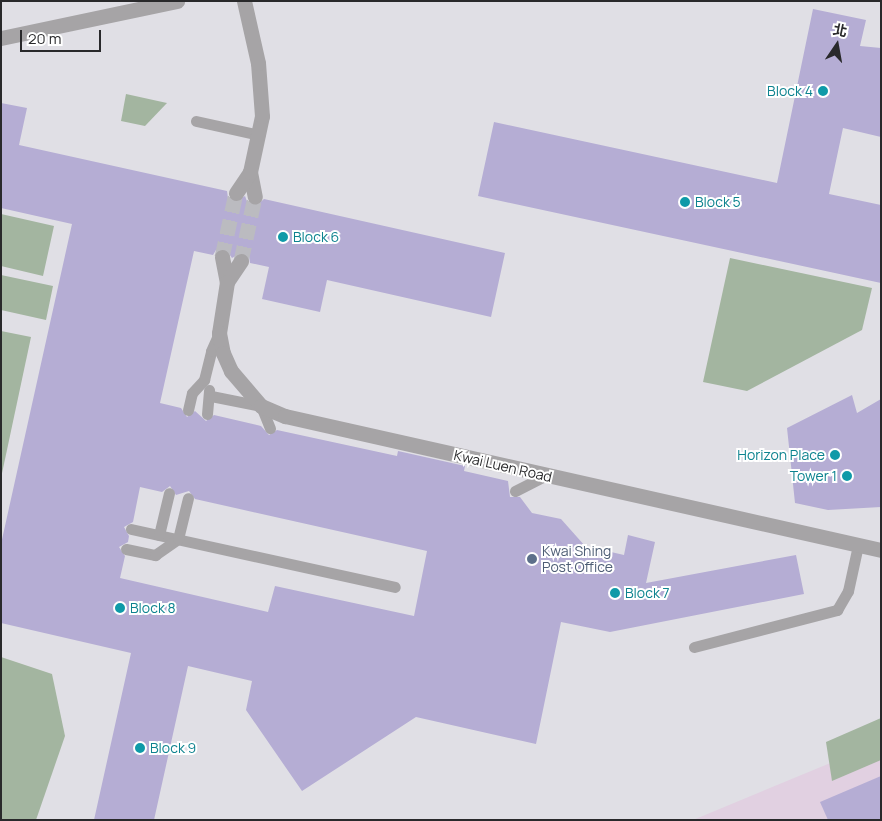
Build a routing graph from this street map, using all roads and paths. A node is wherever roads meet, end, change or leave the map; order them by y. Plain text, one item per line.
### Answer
1 (177, 1) edge
2 (244, 1) edge
3 (1, 38) edge
4 (196, 121) dead end
5 (258, 135) junction
6 (250, 172) junction
7 (236, 193) tunnel mouth
8 (255, 197) tunnel mouth
9 (222, 257) tunnel mouth
10 (241, 261) tunnel mouth
11 (227, 282) junction
12 (219, 333) junction
13 (204, 380) junction
14 (211, 396) junction
15 (261, 406) junction
16 (188, 410) dead end
17 (207, 414) dead end
18 (270, 428) dead end
19 (545, 476) junction
20 (515, 491) dead end
21 (169, 493) dead end
22 (188, 498) dead end
23 (131, 530) dead end
24 (159, 536) junction
25 (178, 539) junction
26 (858, 545) junction
27 (126, 549) dead end
28 (881, 550) edge
29 (395, 588) dead end
30 (694, 647) dead end

1 - 3 street
2 - 5 street
4 - 5 lane
5 - 6 street
6 - 7 street
6 - 8 street
9 - 11 street, Kwai Luen Road
10 - 11 street, Kwai Luen Road
11 - 12 street, Kwai Luen Road
12 - 13 lane
12 - 15 street, Kwai Luen Road
13 - 14 lane
13 - 16 lane
14 - 15 lane
14 - 17 lane
15 - 18 lane
15 - 19 street, Kwai Luen Road
19 - 20 lane
19 - 26 street, Kwai Luen Road
21 - 24 lane
22 - 25 lane
23 - 24 lane
24 - 25 lane
25 - 27 lane
25 - 29 lane
26 - 28 street, Kwai Luen Road
26 - 30 lane

